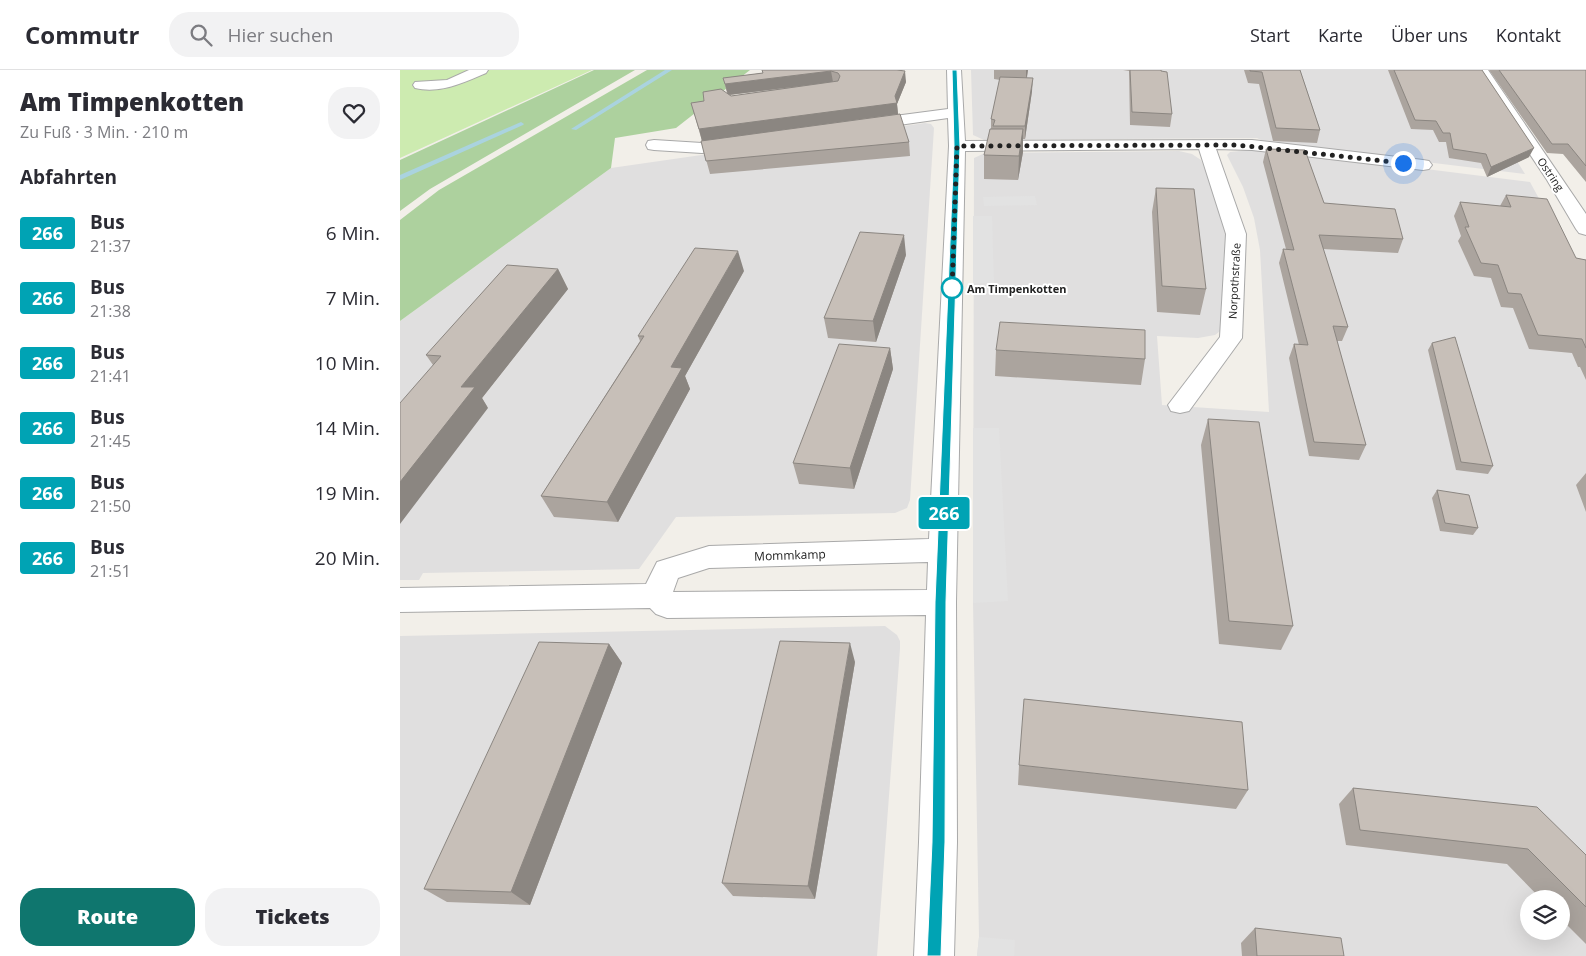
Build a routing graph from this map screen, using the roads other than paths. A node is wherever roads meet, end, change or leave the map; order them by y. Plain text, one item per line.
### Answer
1 (481, 70) edge
2 (954, 70) edge
3 (1481, 70) edge
4 (420, 85) dead end
5 (957, 112) junction
6 (848, 127) edge
7 (753, 141) edge
8 (1206, 144) junction
9 (654, 145) dead end
10 (957, 146) junction
11 (1423, 165) dead end
12 (1585, 224) edge
13 (1180, 405) dead end
14 (943, 550) junction
15 (656, 596) junction
16 (400, 600) edge
17 (941, 602) junction
18 (934, 956) edge

1 - 4 street
2 - 5 street
3 - 12 street, Ostring
5 - 6 street
5 - 10 street
7 - 9 street
8 - 10 street
8 - 11 street
8 - 13 street, Norpothstraße
10 - 14 street
14 - 15 street, Mommkamp
14 - 17 street
15 - 16 street
15 - 17 street
17 - 18 street

